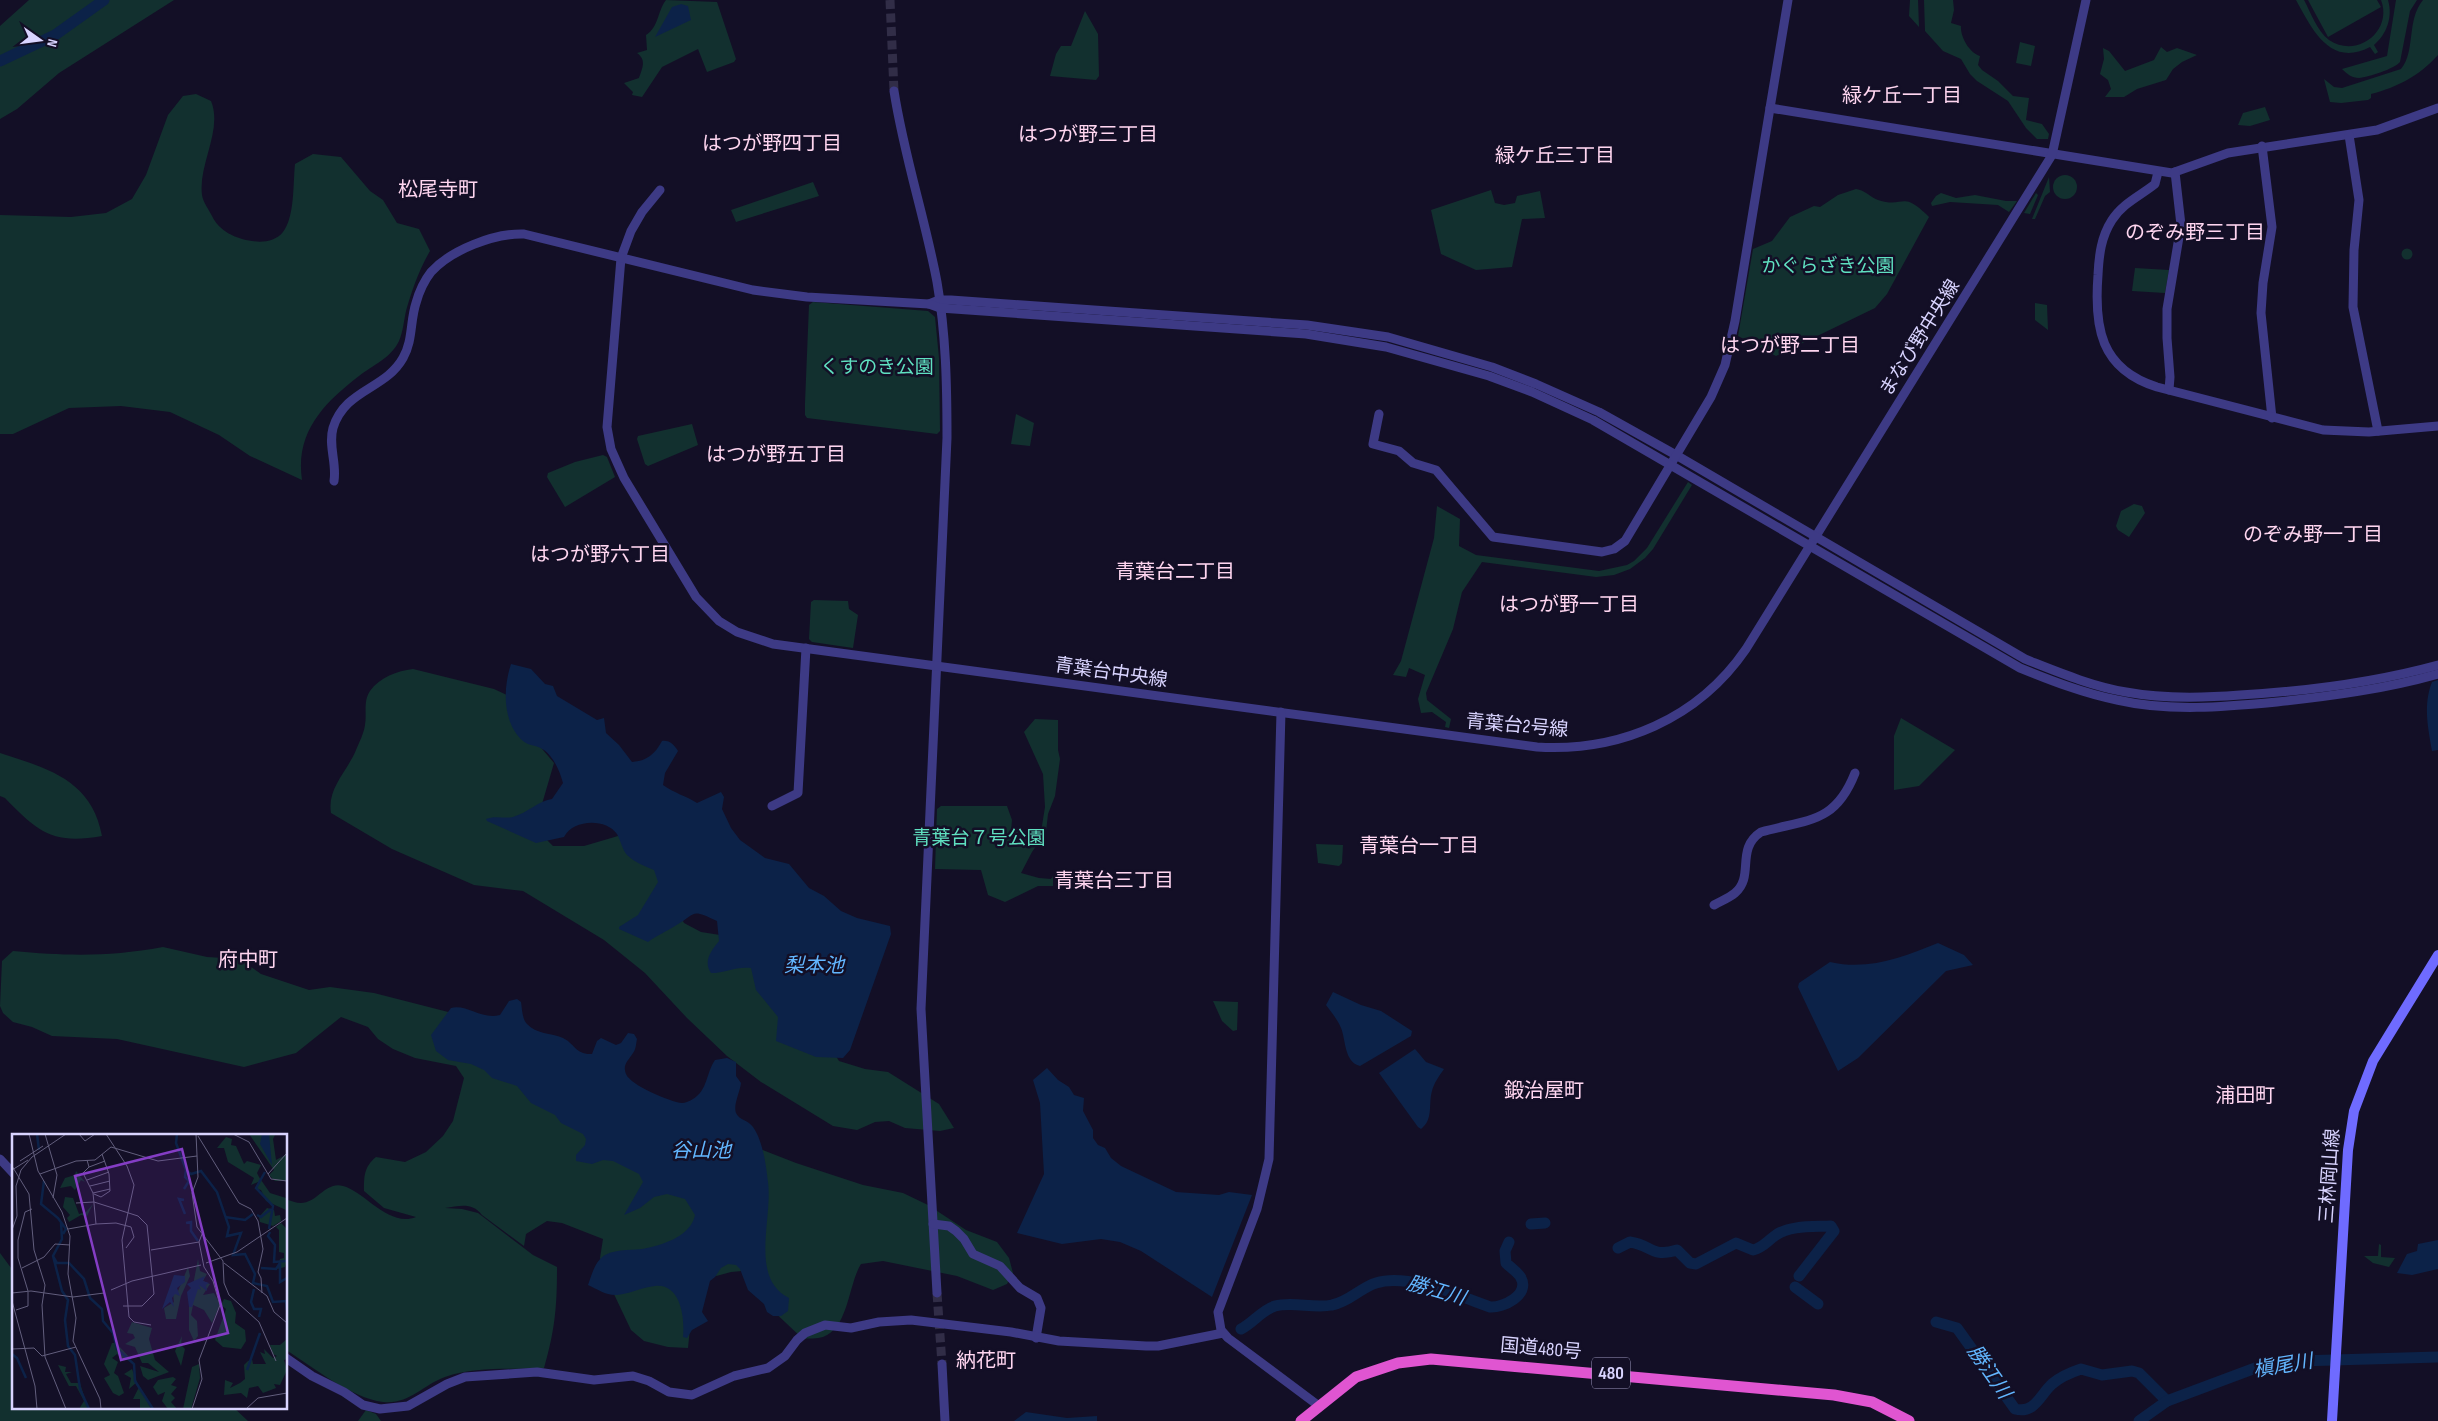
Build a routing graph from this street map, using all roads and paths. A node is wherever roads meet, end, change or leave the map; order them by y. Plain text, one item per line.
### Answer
1 (1788, 0) edge
2 (2086, 0) edge
3 (894, 91) tunnel mouth
4 (1770, 108) junction
5 (2438, 108) edge
6 (2349, 135) junction
7 (2262, 146) junction
8 (2052, 155) junction
9 (2158, 172) junction
10 (2175, 172) junction
11 (660, 190) dead end
12 (621, 258) junction
13 (940, 304) junction
14 (2168, 390) junction
15 (1379, 414) dead end
16 (2272, 418) junction
17 (2438, 426) edge
18 (2378, 431) junction
19 (1676, 455) junction
20 (1672, 465) junction
21 (334, 481) dead end
22 (1815, 538) junction
23 (1810, 546) junction
24 (806, 648) junction
25 (937, 665) junction
26 (2438, 665) edge
27 (2438, 674) edge
28 (1282, 712) junction
29 (1855, 773) dead end
30 (772, 806) dead end
31 (1714, 905) dead end
32 (2438, 955) edge
33 (0, 1159) edge
34 (12, 1172) edge
35 (933, 1224) junction
36 (937, 1293) tunnel mouth
37 (1223, 1333) junction
38 (1036, 1338) junction
39 (288, 1359) edge
40 (942, 1364) tunnel mouth
41 (1319, 1406) junction
42 (945, 1421) edge
43 (1301, 1421) edge
44 (1909, 1421) edge
45 (2332, 1421) edge

1 - 4 street
2 - 8 street, まなび野中央線
3 - 13 street
4 - 8 street
4 - 19 street
5 - 6 street
6 - 7 street
6 - 18 street
7 - 10 street
7 - 16 street
8 - 9 street
8 - 22 street, まなび野中央線
9 - 10 street
9 - 14 street
10 - 14 street
11 - 12 street, 青葉台中央線
12 - 13 street
12 - 21 street
12 - 24 street, 青葉台中央線
13 - 19 street
13 - 20 street
13 - 25 street
14 - 16 street
15 - 20 street
16 - 18 street
17 - 18 street
19 - 20 street
19 - 22 street
20 - 23 street
22 - 23 street, まなび野中央線
22 - 26 street
23 - 27 street
23 - 28 street, 青葉台2号線
24 - 25 street, 青葉台中央線
24 - 30 street
25 - 28 street, 青葉台中央線
25 - 35 street
28 - 37 street
29 - 31 street
32 - 45 main road, 三林岡山線
33 - 34 street
35 - 36 street
35 - 38 street
37 - 38 street
37 - 41 street
38 - 39 street
40 - 42 street
41 - 43 highway, 国道480号 / 480
41 - 44 highway, 国道480号 / 480

